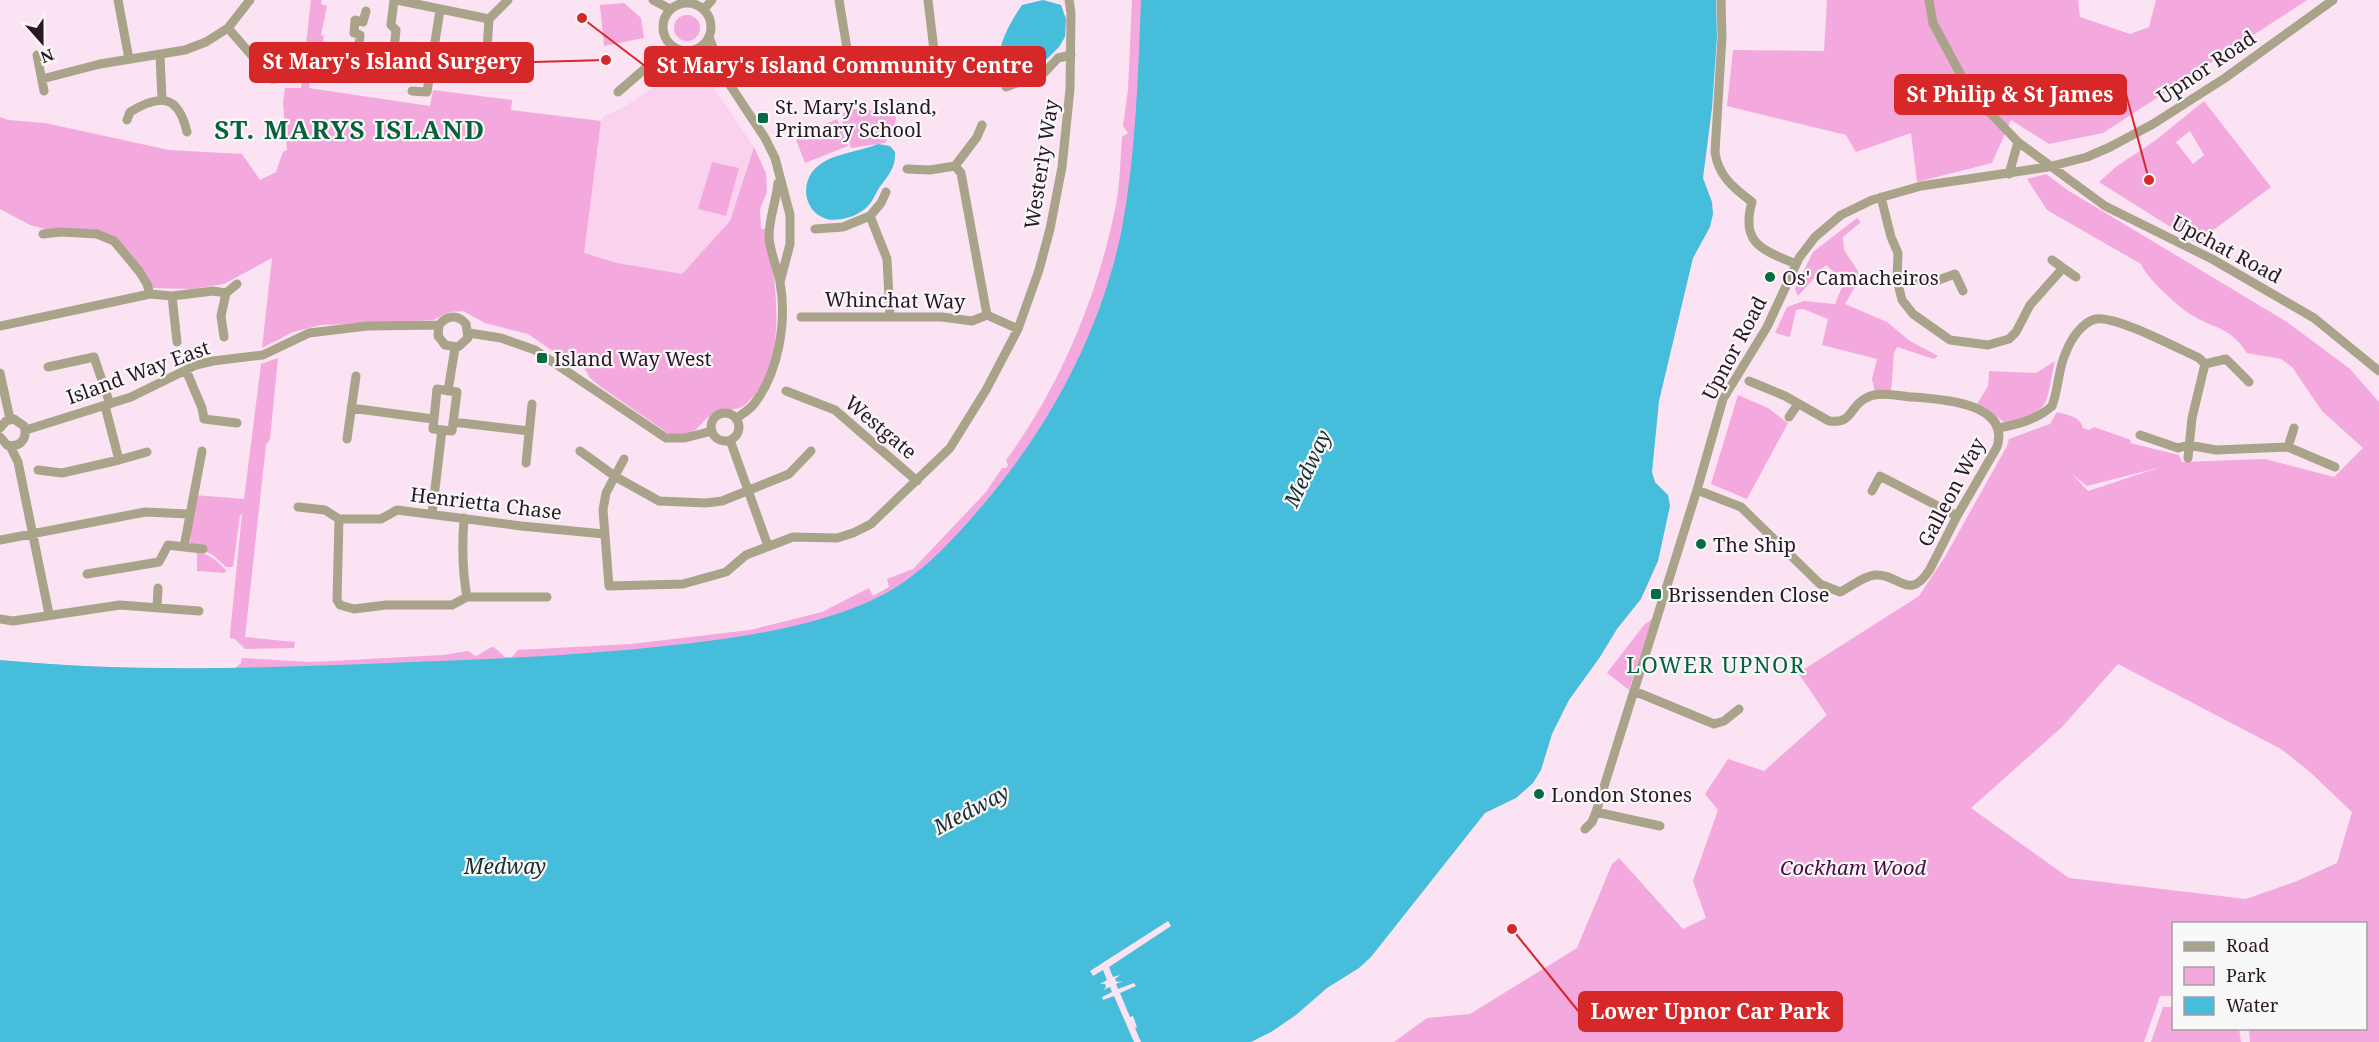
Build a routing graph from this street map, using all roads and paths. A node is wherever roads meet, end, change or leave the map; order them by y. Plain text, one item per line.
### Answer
1 (118, 0) edge
2 (250, 0) edge
3 (395, 0) edge
4 (508, 0) edge
5 (653, 0) edge
6 (712, 0) edge
7 (839, 0) edge
8 (928, 0) edge
9 (1069, 0) edge
10 (1721, 0) edge
11 (1929, 0) edge
12 (2333, 0) edge
13 (434, 6) edge
14 (670, 9) junction
15 (704, 9) junction
16 (366, 11) dead end
17 (489, 19) junction
18 (228, 28) junction
19 (709, 37) junction
20 (359, 45) junction
21 (673, 47) junction
22 (693, 50) junction
23 (37, 55) dead end
24 (160, 55) junction
25 (1071, 55) junction
26 (359, 56) dead end
27 (129, 59) junction
28 (849, 61) dead end
29 (486, 64) dead end
30 (936, 66) dead end
31 (724, 76) junction
32 (286, 78) dead end
33 (42, 79) junction
34 (1006, 87) dead end
35 (44, 91) dead end
36 (412, 91) dead end
37 (618, 92) dead end
38 (162, 99) junction
39 (127, 120) dead end
40 (982, 125) dead end
41 (187, 132) dead end
42 (2018, 142) junction
43 (955, 166) junction
44 (2052, 166) junction
45 (907, 169) dead end
46 (2009, 174) junction
47 (779, 175) junction
48 (886, 192) dead end
49 (1881, 197) junction
50 (870, 216) junction
51 (815, 229) dead end
52 (43, 234) dead end
53 (2052, 260) dead end
54 (1796, 264) junction
55 (2063, 268) junction
56 (2076, 276) dead end
57 (1897, 278) junction
58 (780, 282) junction
59 (237, 284) dead end
60 (1963, 291) dead end
61 (226, 293) junction
62 (150, 294) junction
63 (172, 296) junction
64 (987, 315) junction
65 (801, 317) dead end
66 (890, 317) junction
67 (0, 326) edge
68 (439, 326) junction
69 (1018, 329) junction
70 (469, 333) junction
71 (224, 337) dead end
72 (177, 342) dead end
73 (455, 348) junction
74 (2205, 364) junction
75 (48, 367) dead end
76 (186, 370) junction
77 (2379, 371) edge
78 (0, 373) edge
79 (356, 376) dead end
80 (1749, 381) dead end
81 (2249, 381) dead end
82 (448, 391) junction
83 (786, 391) dead end
84 (532, 404) dead end
85 (1798, 404) junction
86 (107, 405) junction
87 (351, 408) junction
88 (1789, 417) dead end
89 (10, 419) junction
90 (433, 419) junction
91 (736, 419) junction
92 (453, 422) junction
93 (237, 423) dead end
94 (0, 428) edge
95 (1998, 428) junction
96 (2294, 428) dead end
97 (26, 430) junction
98 (442, 430) junction
99 (529, 431) junction
100 (712, 431) junction
101 (2140, 435) dead end
102 (0, 437) edge
103 (347, 439) dead end
104 (730, 440) junction
105 (21, 443) junction
106 (2188, 445) junction
107 (10, 446) junction
108 (2288, 447) junction
109 (202, 451) dead end
110 (580, 451) dead end
111 (147, 452) dead end
112 (811, 452) dead end
113 (2188, 458) dead end
114 (624, 459) dead end
115 (119, 460) junction
116 (18, 462) junction
117 (526, 463) dead end
118 (2335, 467) dead end
119 (38, 470) dead end
120 (616, 477) junction
121 (917, 481) junction
122 (1697, 490) junction
123 (748, 491) junction
124 (1872, 492) dead end
125 (298, 507) dead end
126 (189, 514) junction
127 (432, 514) junction
128 (1957, 516) junction
129 (464, 518) junction
130 (339, 519) junction
131 (33, 533) junction
132 (604, 534) junction
133 (0, 540) edge
134 (768, 546) junction
135 (184, 547) junction
136 (203, 549) dead end
137 (87, 574) dead end
138 (158, 588) dead end
139 (467, 597) junction
140 (547, 597) dead end
141 (157, 608) junction
142 (199, 611) dead end
143 (49, 614) junction
144 (0, 620) edge
145 (1634, 691) junction
146 (1739, 709) dead end
147 (1596, 812) junction
148 (1660, 826) dead end
149 (1585, 829) dead end

1 - 27 street
2 - 18 street
3 - 13 street
3 - 20 street
4 - 17 street
5 - 14 street
6 - 15 street
7 - 28 street
8 - 30 street
9 - 25 street, Westerly Way
10 - 54 street
11 - 42 street, Upchat Road
12 - 44 street, Upnor Road
13 - 17 street
13 - 36 street
14 - 15 street
14 - 21 street
15 - 19 street
16 - 20 street
17 - 29 street
18 - 24 street
18 - 32 street
19 - 22 street
19 - 31 street
20 - 26 street
21 - 22 street
21 - 37 street
22 - 31 street
23 - 33 street
24 - 27 street
24 - 38 street
25 - 34 street
25 - 69 street, Westerly Way
27 - 33 street
31 - 47 street
33 - 35 street
38 - 39 street
38 - 41 street
40 - 43 street
42 - 44 street, Upchat Road
42 - 46 street
43 - 45 street
43 - 64 street
44 - 46 street, Upnor Road
44 - 77 street, Upchat Road
46 - 49 street, Upnor Road
47 - 58 street
47 - 58 street
48 - 50 street
49 - 54 street, Upnor Road
49 - 57 street
50 - 51 street
50 - 66 street
52 - 62 street
53 - 55 street
54 - 122 street, Upnor Road
55 - 56 street
55 - 57 street
57 - 60 street
58 - 91 street
59 - 61 street
61 - 63 street
61 - 71 street
62 - 63 street
62 - 67 street
63 - 72 street
64 - 66 street, Whinchat Way
64 - 69 street
65 - 66 street, Whinchat Way
68 - 70 street, Island Way East
68 - 73 street
68 - 76 street, Island Way East
69 - 121 street, Westerly Way
70 - 73 street
70 - 100 street
73 - 82 street
74 - 81 street
74 - 95 street
74 - 106 street
75 - 86 street
76 - 86 street, Island Way East
76 - 93 street
78 - 89 street
79 - 87 street
80 - 85 street, Galleon Way
82 - 90 street
82 - 92 street
83 - 121 street, Westgate
84 - 99 street
85 - 88 street
85 - 95 street, Galleon Way
86 - 97 street, Island Way East
86 - 115 street
87 - 90 street
87 - 103 street
89 - 94 street
89 - 97 street
90 - 98 street
91 - 100 street
91 - 104 street
92 - 98 street
92 - 99 street
95 - 128 street, Galleon Way
96 - 108 street
97 - 105 street
98 - 127 street
99 - 117 street
100 - 104 street
101 - 106 street
102 - 107 street
104 - 123 street
105 - 107 street
105 - 116 street
106 - 108 street
106 - 113 street
107 - 116 street
108 - 118 street
109 - 126 street
110 - 120 street
111 - 115 street
112 - 123 street
114 - 120 street
115 - 119 street
116 - 131 street
120 - 123 street
120 - 132 street
121 - 134 street, Westerly Way
122 - 128 street, Galleon Way
122 - 145 street, Upnor Road
123 - 134 street
124 - 128 street
125 - 130 street, Henrietta Chase
126 - 131 street
126 - 135 street
127 - 129 street, Henrietta Chase
127 - 130 street, Henrietta Chase
129 - 132 street, Henrietta Chase
129 - 139 street
130 - 139 street
131 - 133 street
131 - 143 street
132 - 134 street, Westerly Way
135 - 136 street
135 - 137 street
138 - 141 street
139 - 140 street
141 - 142 street
141 - 143 street
143 - 144 street
145 - 146 street
145 - 147 street, Upnor Road
147 - 148 street
147 - 149 street, Upnor Road

